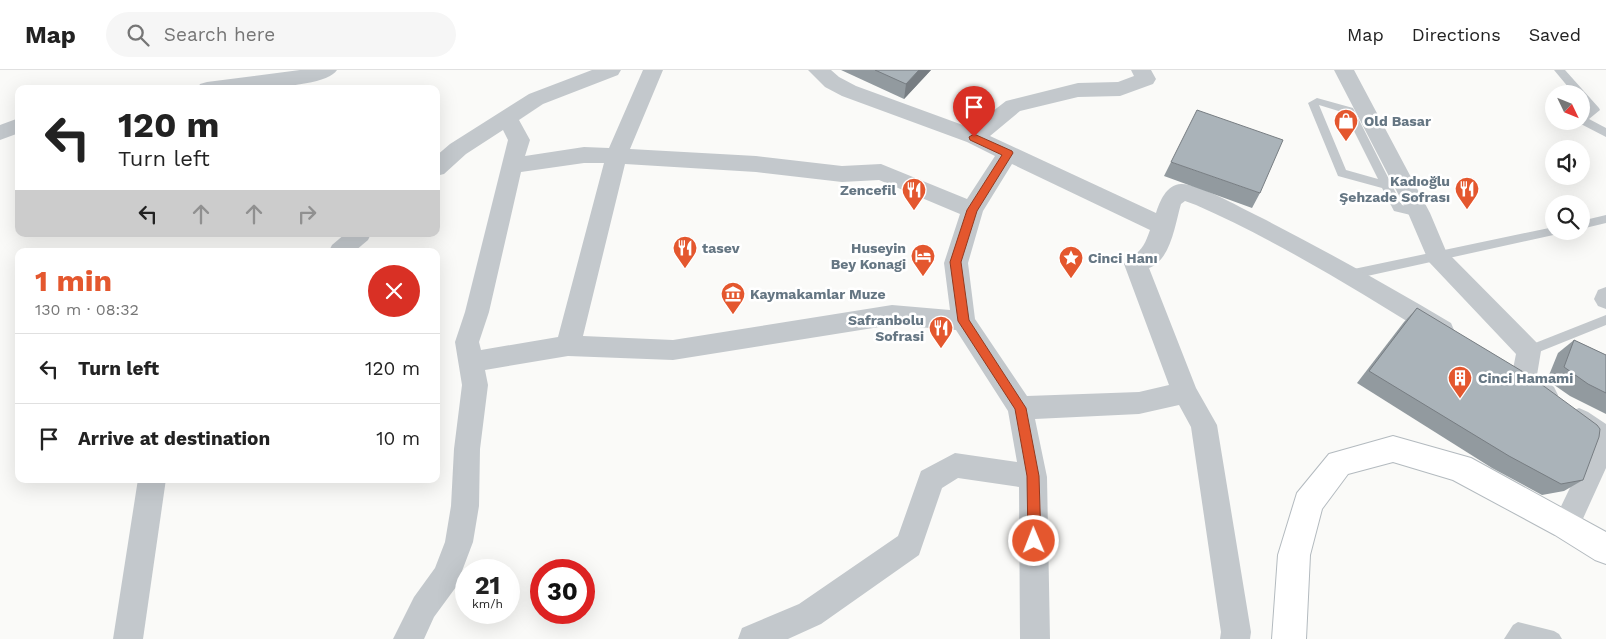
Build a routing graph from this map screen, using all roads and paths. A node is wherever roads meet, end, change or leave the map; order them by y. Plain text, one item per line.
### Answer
1 (327, 70) edge
2 (611, 70) edge
3 (653, 70) edge
4 (818, 70) edge
5 (1141, 70) edge
6 (1344, 70) edge
7 (1559, 70) edge
8 (237, 85) edge
9 (1573, 85) edge
10 (1590, 104) edge
11 (1590, 113) edge
12 (508, 117) junction
13 (1590, 124) edge
14 (15, 127) edge
15 (0, 133) edge
16 (1606, 133) edge
17 (974, 137) junction
18 (1008, 153) junction
19 (616, 156) junction
20 (440, 165) edge
21 (513, 166) junction
22 (1386, 185) junction
23 (972, 210) junction
24 (1419, 213) junction
25 (1606, 219) edge
26 (1590, 223) edge
27 (1162, 226) junction
28 (1545, 233) edge
29 (356, 237) edge
30 (344, 248) edge
31 (1437, 256) junction
32 (1349, 275) junction
33 (1606, 320) edge
34 (963, 321) junction
35 (1457, 339) edge
36 (568, 346) junction
37 (1529, 351) junction
38 (470, 362) junction
39 (1185, 392) junction
40 (1020, 408) junction
41 (1033, 476) junction
42 (151, 483) edge
43 (1566, 525) junction
44 (1606, 549) edge
45 (128, 639) edge
46 (408, 639) edge
47 (753, 639) edge
48 (1035, 639) edge
49 (1235, 639) edge
50 (1289, 639) edge
51 (1512, 639) edge
52 (1554, 639) edge

1 - 8 street
2 - 12 street
3 - 19 street
4 - 17 street
5 - 17 street
6 - 24 street
7 - 9 lane
10 - 11 lane
12 - 20 street
12 - 21 street
13 - 16 lane
14 - 15 street
17 - 18 street
18 - 23 street
18 - 27 street
19 - 21 street
19 - 23 street
19 - 36 street
21 - 38 street
22 - 22 lane
22 - 24 lane
23 - 34 street
24 - 31 street
25 - 26 lane
27 - 32 street
27 - 39 street
28 - 31 lane
29 - 30 street
31 - 32 lane
31 - 37 street
32 - 35 street
33 - 37 lane
34 - 36 street
34 - 40 street
36 - 38 street
37 - 43 street
38 - 46 street
39 - 40 street
39 - 49 street
40 - 41 street
41 - 47 street
41 - 48 street
42 - 45 street
43 - 44 main road
43 - 50 main road
51 - 52 lane

